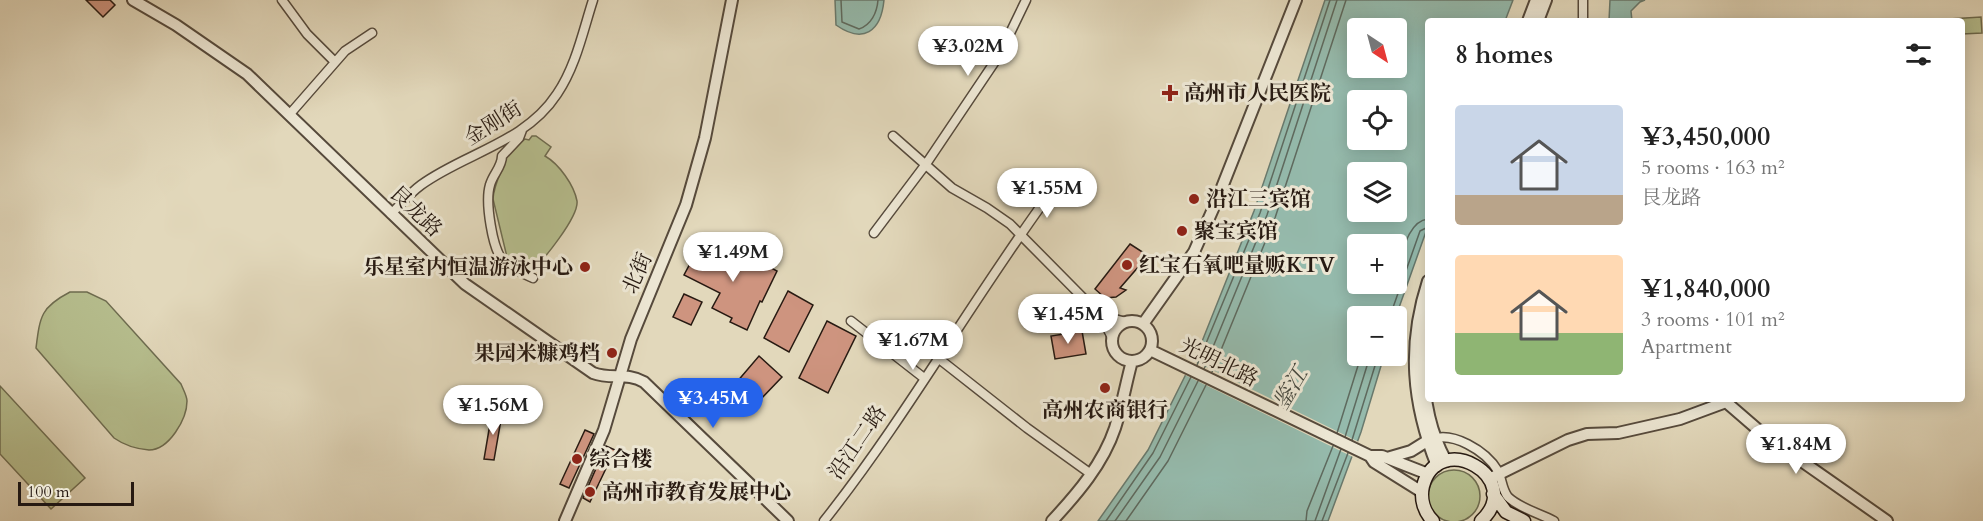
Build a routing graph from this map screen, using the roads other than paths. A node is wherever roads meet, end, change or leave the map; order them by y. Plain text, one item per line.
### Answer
1 (133, 0) edge
2 (282, 0) edge
3 (593, 0) edge
4 (732, 0) edge
5 (1026, 0) edge
6 (1296, 0) edge
7 (1536, 0) edge
8 (1546, 0) edge
9 (1583, 0) edge
10 (1529, 18) edge
11 (1539, 18) edge
12 (1583, 18) edge
13 (372, 33) dead end
14 (335, 62) junction
15 (289, 115) junction
16 (522, 129) junction
17 (893, 136) dead end
18 (926, 164) junction
19 (1054, 188) dead end
20 (392, 214) junction
21 (874, 233) dead end
22 (1020, 234) junction
23 (533, 278) dead end
24 (1425, 292) edge
25 (1100, 315) junction
26 (851, 321) dead end
27 (1126, 322) junction
28 (1143, 324) junction
29 (1113, 339) junction
30 (1150, 350) junction
31 (1425, 356) edge
32 (938, 358) junction
33 (1132, 361) junction
34 (621, 375) junction
35 (924, 378) junction
36 (1425, 384) edge
37 (1426, 402) edge
38 (1719, 402) edge
39 (1726, 402) edge
40 (1431, 439) junction
41 (1370, 456) junction
42 (1388, 458) junction
43 (1437, 467) junction
44 (1091, 474) junction
45 (1495, 476) junction
46 (1422, 492) junction
47 (1493, 494) junction
48 (1430, 520) edge
49 (565, 521) edge
50 (788, 521) edge
51 (824, 521) edge
52 (1053, 521) edge
53 (1481, 521) edge
54 (1524, 521) edge
55 (1554, 521) edge
56 (1887, 521) edge

1 - 15 street, 艮龙路
2 - 14 street
3 - 16 street, 金刚街
4 - 34 street, 北街
5 - 18 street
6 - 28 street
7 - 10 street
8 - 11 street
9 - 12 street
13 - 14 street
14 - 15 street
15 - 20 street, 艮龙路
16 - 20 street, 金刚街
16 - 23 street
17 - 18 street
18 - 21 street
18 - 22 street
19 - 22 street, 沿江二路
20 - 34 street, 艮龙路
22 - 25 street
22 - 32 street, 沿江二路
24 - 40 street
25 - 27 street
25 - 29 street
26 - 35 street
27 - 28 street
27 - 29 street
28 - 30 street
29 - 33 street
30 - 33 street
30 - 41 street, 光明北路
31 - 36 street
32 - 35 street, 沿江二路
32 - 44 street
33 - 44 street
34 - 49 street, 北街
34 - 50 street, 艮龙路
35 - 51 street, 沿江二路
37 - 40 street
38 - 45 street
39 - 56 street
40 - 42 street
40 - 43 street
40 - 45 street
41 - 42 street, 光明北路
41 - 46 street, 光明北路
42 - 43 street, 光明北路
43 - 45 main road, 光明北路
43 - 46 main road
44 - 52 street
45 - 47 main road
45 - 55 street
46 - 48 main road
47 - 53 main road
47 - 54 main road

